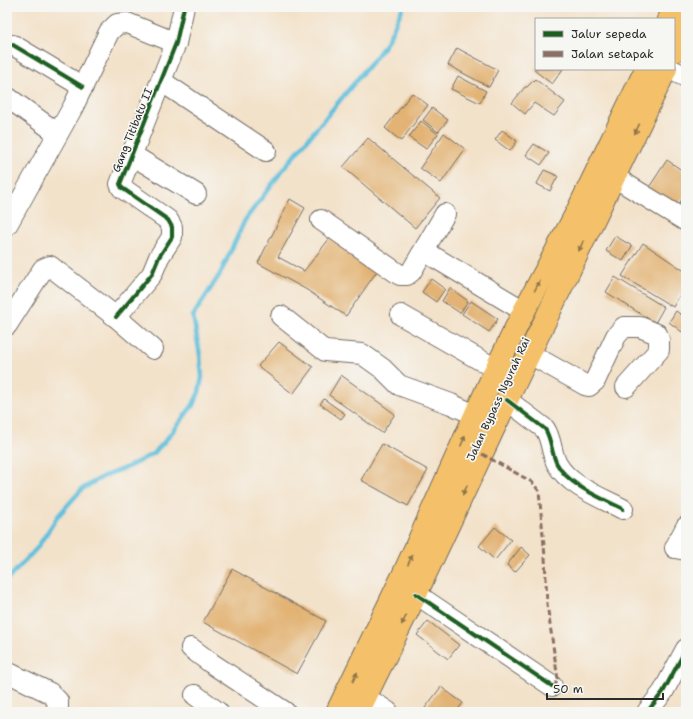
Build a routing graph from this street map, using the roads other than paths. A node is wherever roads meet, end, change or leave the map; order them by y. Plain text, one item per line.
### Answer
1 (184, 7) edge
2 (675, 7) edge
3 (670, 18) edge
4 (686, 26) edge
5 (176, 43) junction
6 (13, 45) dead end
7 (675, 49) edge
8 (665, 70) edge
9 (672, 70) edge
10 (686, 77) edge
11 (161, 81) junction
12 (646, 83) edge
13 (83, 87) junction
14 (7, 97) edge
15 (57, 133) junction
16 (266, 151) dead end
17 (132, 155) junction
18 (614, 177) junction
19 (196, 194) dead end
20 (445, 214) dead end
21 (321, 220) dead end
22 (686, 221) edge
23 (7, 225) edge
24 (424, 251) junction
25 (524, 311) junction
26 (401, 315) dead end
27 (281, 316) dead end
28 (116, 317) junction
29 (7, 325) edge
30 (153, 349) dead end
31 (530, 354) junction
32 (496, 369) junction
33 (626, 386) dead end
34 (507, 400) junction
35 (475, 415) junction
36 (623, 510) dead end
37 (686, 527) edge
38 (686, 550) edge
39 (416, 594) junction
40 (191, 648) dead end
41 (686, 649) edge
42 (7, 672) edge
43 (681, 673) edge
44 (552, 686) dead end
45 (195, 695) dead end
46 (362, 704) edge
47 (55, 712) edge
48 (218, 712) edge
49 (285, 712) edge
50 (337, 712) edge
51 (388, 712) edge
52 (647, 712) edge

1 - 5 street, Gang Titibatu II
2 - 3 highway
4 - 7 highway
5 - 11 street, Gang Titibatu II
5 - 13 street
6 - 13 street
8 - 12 highway, Jalan Bypass Ngurah Rai
9 - 10 street
11 - 16 street
11 - 17 street, Gang Titibatu II
12 -> 18 highway, Jalan Bypass Ngurah Rai
25 -> 12 highway, Jalan Bypass Ngurah Rai
13 - 15 street
14 - 15 street
15 - 23 street
17 - 19 street
17 - 28 street, Gang Titibatu II
18 - 22 street
18 -> 31 highway, Jalan Bypass Ngurah Rai
20 - 24 street
21 - 24 street
24 - 25 street
25 - 32 highway, Jalan Bypass Ngurah Rai
26 - 32 street
27 - 35 street
28 - 29 street
28 - 30 street
31 - 33 street
31 - 34 highway, Jalan Bypass Ngurah Rai
32 - 35 highway, Jalan Bypass Ngurah Rai
34 - 36 street
34 -> 39 highway, Jalan Bypass Ngurah Rai
50 -> 35 highway, Jalan Bypass Ngurah Rai
37 - 38 street
39 - 44 street
39 -> 46 highway, Jalan Bypass Ngurah Rai
40 - 49 street
41 - 43 street
42 - 47 street
43 - 52 street
45 - 48 street
46 - 51 street

